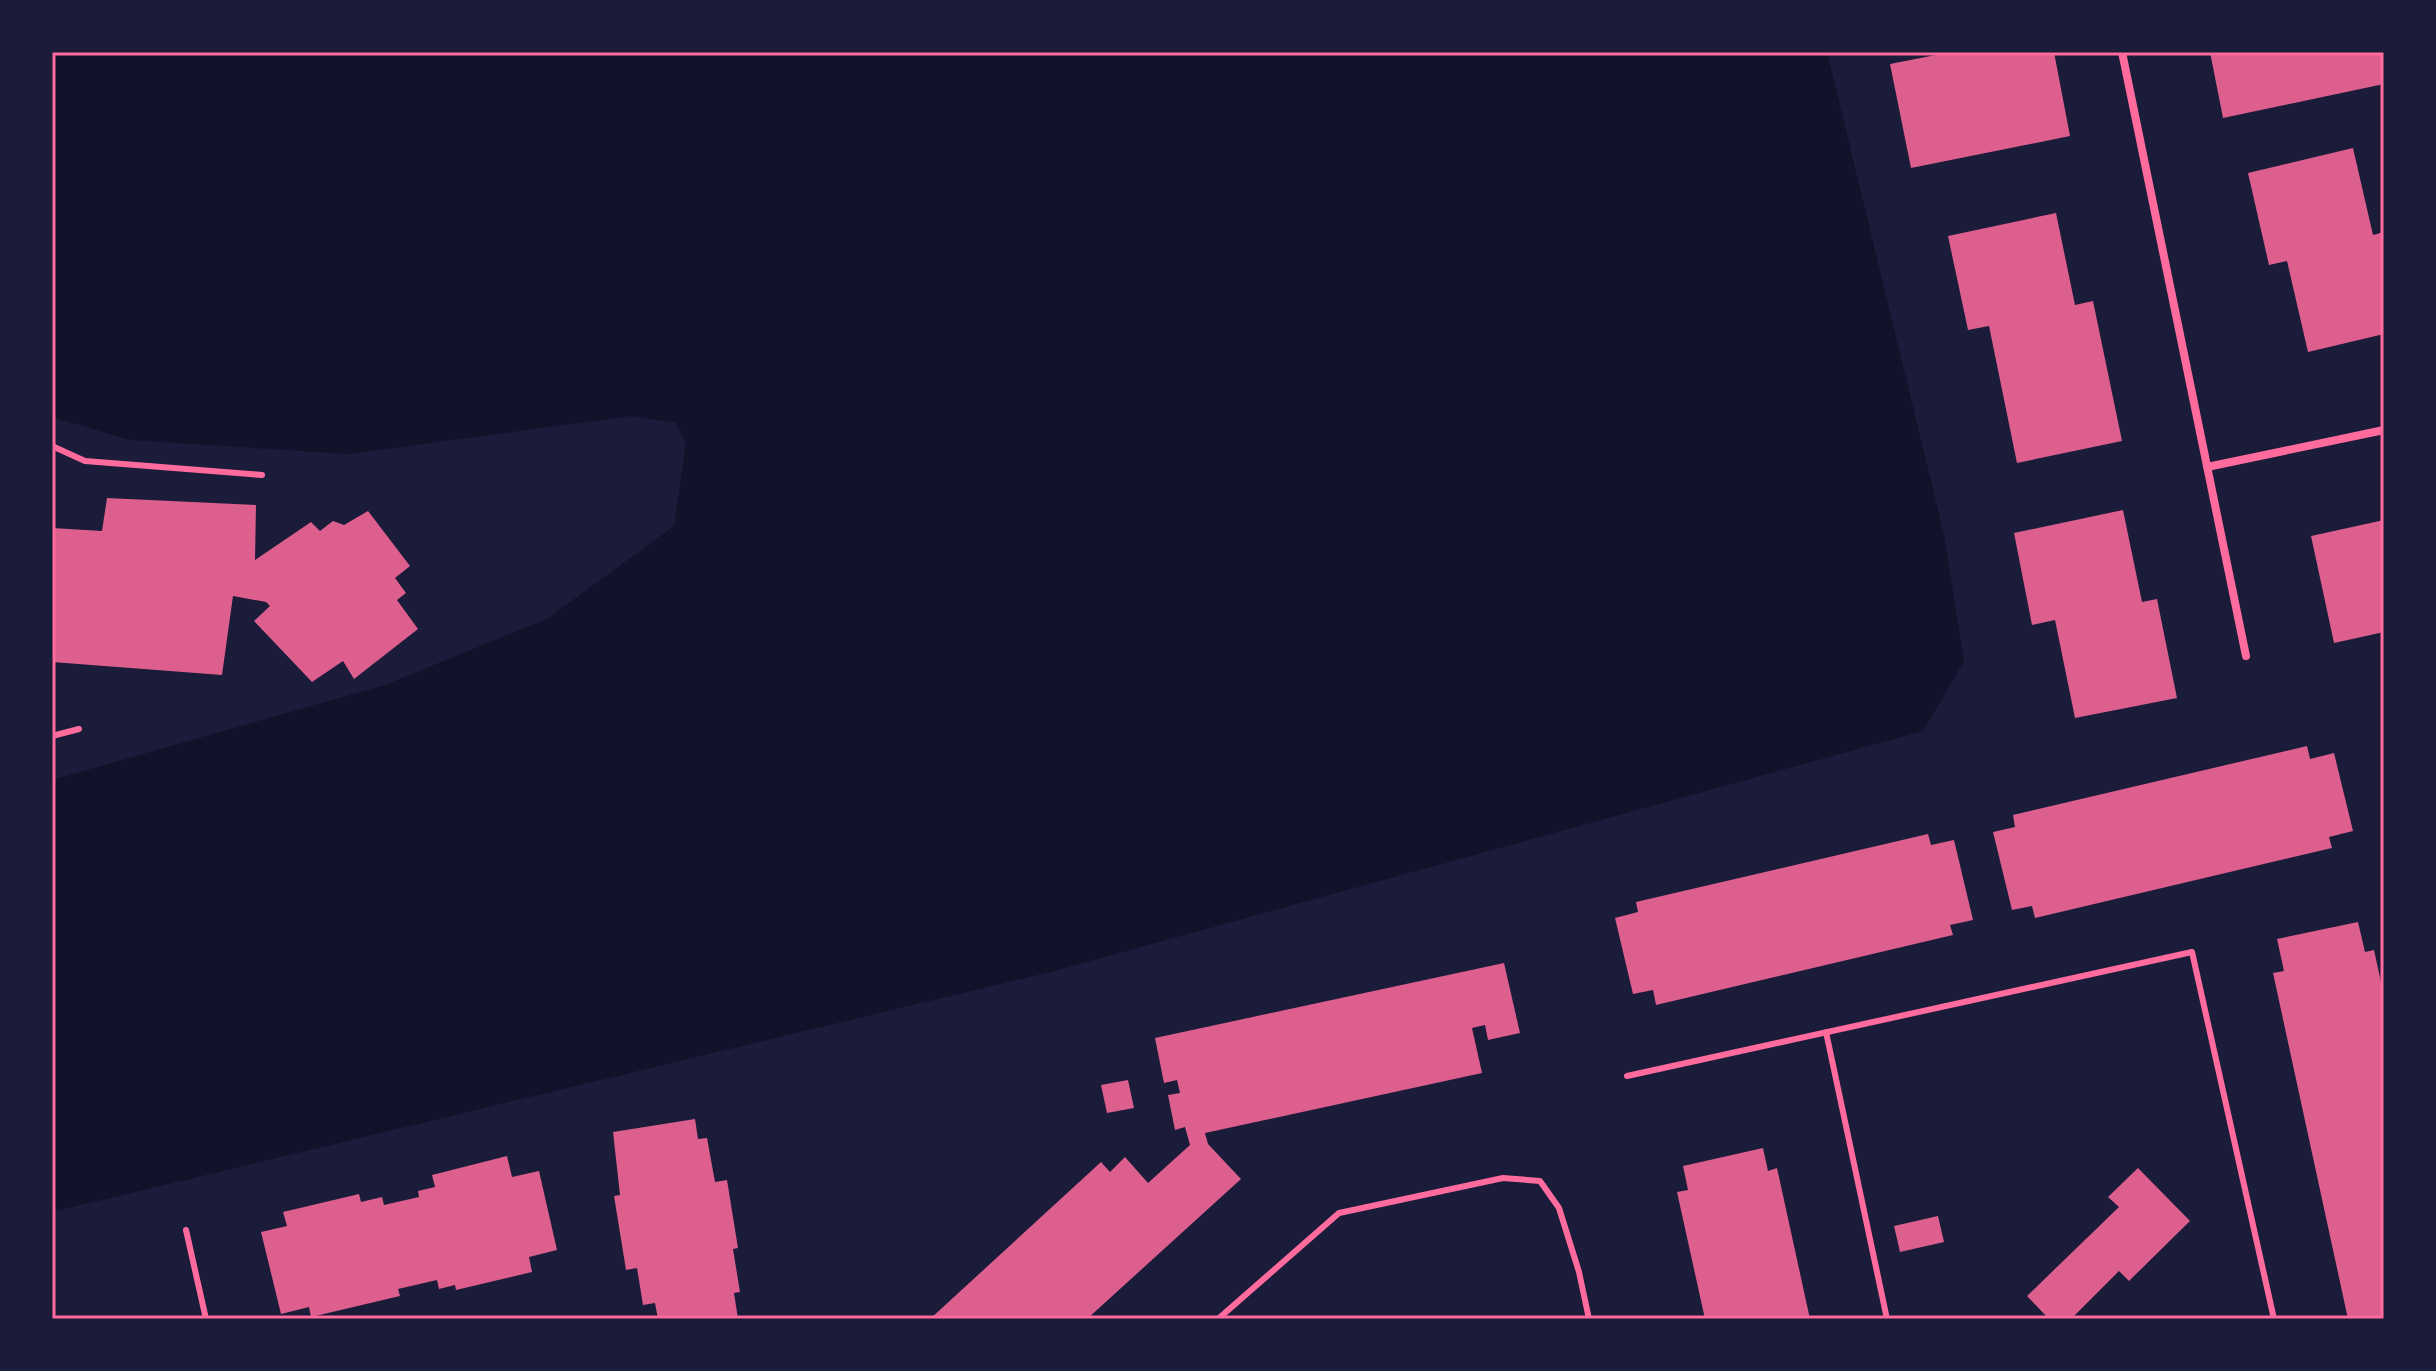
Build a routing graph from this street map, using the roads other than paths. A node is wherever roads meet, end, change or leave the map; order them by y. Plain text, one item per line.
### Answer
1 (2122, 52) edge
2 (2384, 430) edge
3 (52, 446) edge
4 (2207, 467) junction
5 (262, 475) dead end
6 (2246, 656) dead end
7 (79, 729) dead end
8 (52, 736) edge
9 (1826, 1032) junction
10 (1627, 1076) dead end
11 (186, 1230) dead end
12 (206, 1319) edge
13 (1218, 1319) edge
14 (1589, 1319) edge
15 (1887, 1319) edge
16 (2274, 1319) edge

1 - 4 street
2 - 4 street
3 - 5 lane
4 - 6 street
7 - 8 lane
9 - 10 lane
9 - 15 lane
9 - 16 lane
11 - 12 lane
13 - 14 lane

